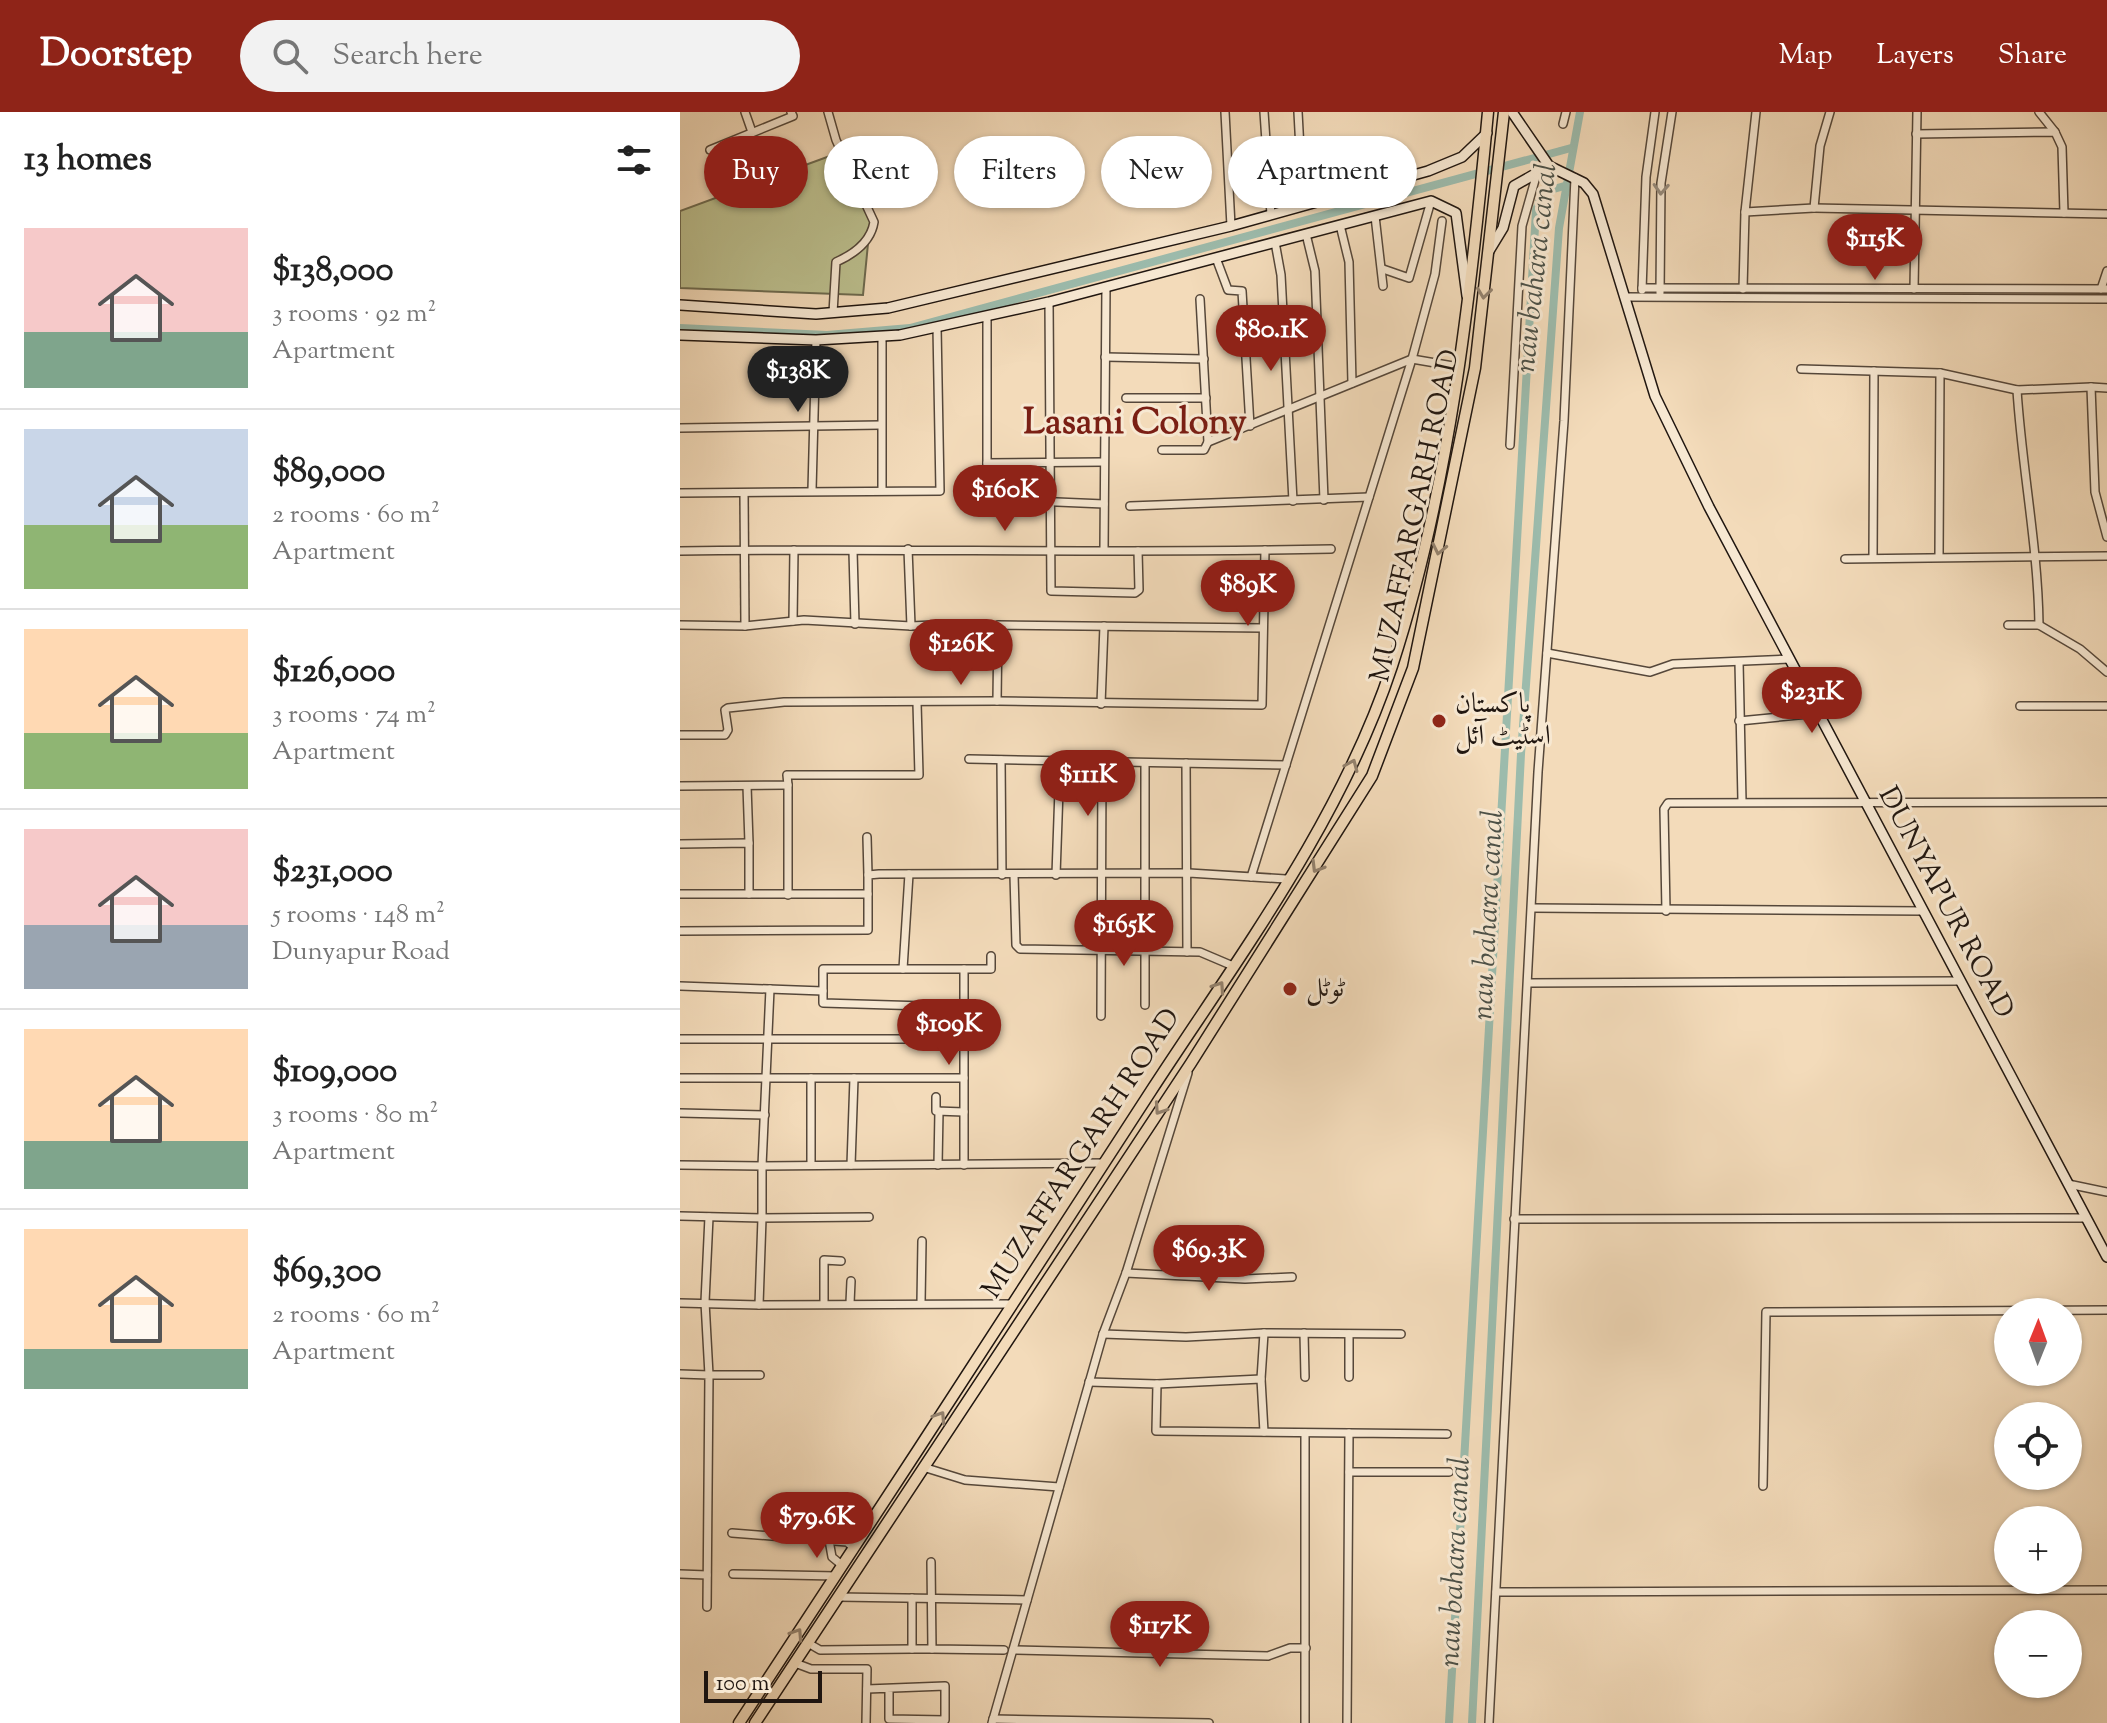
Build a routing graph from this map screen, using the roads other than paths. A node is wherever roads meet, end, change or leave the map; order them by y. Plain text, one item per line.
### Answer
1 (745, 112) edge
2 (791, 112) edge
3 (828, 112) edge
4 (1225, 112) edge
5 (1264, 112) edge
6 (1298, 112) edge
7 (1488, 112) edge
8 (1504, 112) edge
9 (1512, 112) edge
10 (1566, 112) edge
11 (1655, 112) edge
12 (1672, 112) edge
13 (1756, 112) edge
14 (1830, 112) edge
15 (1917, 112) edge
16 (2039, 112) edge
17 (1563, 124) dead end
18 (752, 132) junction
19 (2055, 132) junction
20 (1487, 133) junction
21 (1916, 134) junction
22 (743, 136) edge
23 (1299, 136) edge
24 (1550, 165) junction
25 (1538, 171) junction
26 (1417, 174) edge
27 (1575, 178) junction
28 (1431, 201) junction
29 (1296, 208) edge
30 (1814, 208) junction
31 (1915, 210) junction
32 (1745, 212) junction
33 (2064, 213) junction
34 (2107, 214) edge
35 (1271, 215) junction
36 (1375, 216) junction
37 (1442, 221) dead end
38 (1340, 225) junction
39 (1231, 226) junction
40 (1306, 234) junction
41 (1275, 242) junction
42 (1489, 251) junction
43 (1216, 258) junction
44 (1383, 269) junction
45 (2107, 271) edge
46 (1383, 286) dead end
47 (1106, 287) junction
48 (1743, 289) junction
49 (1914, 289) junction
50 (2104, 289) edge
51 (1642, 292) junction
52 (1660, 292) junction
53 (1625, 297) junction
54 (1200, 299) dead end
55 (2107, 299) edge
56 (1049, 302) junction
57 (1468, 304) junction
58 (680, 305) edge
59 (833, 313) junction
60 (987, 316) junction
61 (937, 327) junction
62 (680, 335) edge
63 (882, 336) junction
64 (816, 340) junction
65 (1105, 357) junction
66 (1204, 359) junction
67 (1412, 359) junction
68 (1459, 367) junction
69 (1801, 369) dead end
70 (1874, 371) junction
71 (1940, 373) junction
72 (1352, 383) junction
73 (2091, 387) junction
74 (2107, 388) edge
75 (2017, 390) junction
76 (1320, 397) junction
77 (1126, 398) dead end
78 (1206, 398) junction
79 (1289, 409) junction
80 (881, 425) junction
81 (813, 426) junction
82 (1250, 426) junction
83 (680, 428) edge
84 (1208, 442) junction
85 (1510, 445) dead end
86 (1162, 450) dead end
87 (1051, 462) junction
88 (1104, 462) junction
89 (987, 463) junction
90 (812, 490) junction
91 (882, 490) junction
92 (680, 493) edge
93 (744, 493) junction
94 (1434, 495) junction
95 (1369, 497) junction
96 (1449, 498) junction
97 (1324, 500) junction
98 (1293, 501) junction
99 (1053, 502) junction
100 (1104, 504) junction
101 (1130, 506) dead end
102 (2107, 537) edge
103 (908, 549) junction
104 (1052, 549) junction
105 (1331, 549) dead end
106 (794, 550) junction
107 (1104, 550) junction
108 (1265, 550) junction
109 (680, 551) edge
110 (744, 551) junction
111 (853, 551) junction
112 (1138, 551) junction
113 (2037, 556) junction
114 (2107, 556) edge
115 (1873, 557) junction
116 (1939, 557) junction
117 (1845, 559) dead end
118 (793, 621) junction
119 (855, 624) junction
120 (955, 624) dead end
121 (680, 625) edge
122 (2008, 625) dead end
123 (2039, 625) junction
124 (745, 626) junction
125 (911, 626) junction
126 (1104, 626) junction
127 (1263, 628) junction
128 (1547, 653) junction
129 (1790, 659) junction
130 (1739, 662) junction
131 (2107, 672) edge
132 (997, 701) junction
133 (917, 703) junction
134 (1101, 704) junction
135 (2020, 706) dead end
136 (2107, 706) edge
137 (1819, 713) junction
138 (1739, 721) junction
139 (680, 735) edge
140 (969, 759) dead end
141 (1001, 760) junction
142 (1060, 761) junction
143 (1102, 762) junction
144 (1145, 763) junction
145 (1186, 763) junction
146 (1286, 765) junction
147 (788, 785) junction
148 (680, 786) edge
149 (747, 786) junction
150 (1866, 800) junction
151 (1742, 801) junction
152 (2107, 802) edge
153 (867, 837) dead end
154 (749, 843) junction
155 (680, 844) edge
156 (1189, 873) junction
157 (909, 874) junction
158 (1104, 874) junction
159 (1146, 874) junction
160 (868, 875) junction
161 (1002, 875) junction
162 (1014, 875) junction
163 (1056, 875) junction
164 (1251, 877) junction
165 (1286, 879) junction
166 (680, 894) edge
167 (749, 894) junction
168 (868, 894) junction
169 (788, 895) junction
170 (1533, 908) junction
171 (1666, 911) junction
172 (1923, 911) junction
173 (680, 931) edge
174 (1100, 952) junction
175 (1187, 952) junction
176 (1147, 953) junction
177 (991, 956) dead end
178 (1233, 966) junction
179 (903, 969) junction
180 (964, 969) junction
181 (1960, 981) junction
182 (1529, 983) junction
183 (680, 986) edge
184 (770, 989) junction
185 (823, 991) junction
186 (1145, 1005) dead end
187 (925, 1006) dead end
188 (1101, 1016) dead end
189 (680, 1039) edge
190 (769, 1039) junction
191 (964, 1039) junction
192 (1191, 1063) junction
193 (680, 1078) edge
194 (767, 1078) junction
195 (811, 1078) junction
196 (854, 1078) junction
197 (964, 1078) junction
198 (936, 1097) dead end
199 (939, 1111) junction
200 (964, 1112) junction
201 (680, 1113) edge
202 (765, 1115) junction
203 (1105, 1163) junction
204 (680, 1165) edge
205 (811, 1165) junction
206 (851, 1165) junction
207 (938, 1165) junction
208 (964, 1165) junction
209 (762, 1166) junction
210 (2068, 1184) junction
211 (2107, 1192) edge
212 (680, 1216) edge
213 (709, 1217) junction
214 (869, 1217) dead end
215 (762, 1218) junction
216 (2086, 1218) junction
217 (1514, 1219) junction
218 (922, 1241) dead end
219 (2107, 1257) edge
220 (841, 1261) dead end
221 (1126, 1273) junction
222 (1292, 1277) dead end
223 (851, 1281) dead end
224 (705, 1302) junction
225 (824, 1302) junction
226 (680, 1303) edge
227 (850, 1303) junction
228 (921, 1303) junction
229 (1012, 1304) junction
230 (759, 1305) junction
231 (2107, 1310) edge
232 (1264, 1333) junction
233 (1304, 1333) junction
234 (1103, 1334) junction
235 (1349, 1334) junction
236 (1401, 1334) dead end
237 (680, 1374) edge
238 (709, 1375) junction
239 (760, 1375) dead end
240 (1305, 1377) dead end
241 (1349, 1377) dead end
242 (1261, 1379) junction
243 (1089, 1382) junction
244 (1157, 1384) junction
245 (1264, 1432) junction
246 (1305, 1433) junction
247 (1349, 1433) junction
248 (1447, 1434) dead end
249 (923, 1467) junction
250 (1349, 1472) junction
251 (1449, 1472) dead end
252 (1763, 1486) dead end
253 (1059, 1487) junction
254 (732, 1533) dead end
255 (829, 1540) junction
256 (854, 1548) junction
257 (931, 1562) dead end
258 (843, 1566) junction
259 (680, 1574) edge
260 (733, 1574) dead end
261 (707, 1575) junction
262 (836, 1576) junction
263 (2107, 1590) edge
264 (1496, 1592) junction
265 (838, 1597) junction
266 (912, 1598) junction
267 (931, 1598) junction
268 (1027, 1600) junction
269 (707, 1607) dead end
270 (808, 1643) junction
271 (1306, 1648) junction
272 (912, 1649) junction
273 (932, 1649) junction
274 (1008, 1650) junction
275 (795, 1663) junction
276 (867, 1689) junction
277 (889, 1689) junction
278 (993, 1721) edge
279 (1070, 1722) edge
280 (739, 1723) edge
281 (755, 1723) edge
282 (866, 1723) edge
283 (1209, 1723) edge
284 (1305, 1723) edge
285 (1347, 1723) edge
286 (1489, 1723) edge

1 - 18 street
2 - 18 street
3 - 59 street
4 - 39 street
5 - 35 street
6 - 23 street
7 - 20 main road, MUZAFFARGARH ROAD
8 - 42 main road, MUZAFFARGARH ROAD
9 - 24 main road
10 - 17 street
11 - 51 street
12 -> 52 street
13 - 32 street
14 - 30 street
15 - 21 street
16 - 19 street
18 - 22 street
19 - 21 street
19 - 33 street
20 - 26 main road
20 - 57 main road, MUZAFFARGARH ROAD
21 - 31 street
24 - 25 main road
24 - 27 main road
25 - 42 main road
25 - 85 street
27 - 53 main road, DUNYAPUR ROAD
27 - 128 street
28 - 36 main road
28 - 44 street
28 - 57 main road
29 - 35 main road
30 - 31 street
30 - 32 street
31 - 33 street
31 - 49 street
32 - 48 street
33 - 34 street
35 - 39 main road
36 - 38 main road
36 - 44 street
37 - 67 street
38 - 40 main road
38 - 72 street
39 - 59 main road
40 - 41 main road
40 - 76 street
41 - 43 main road
41 - 79 street
42 -> 96 main road, MUZAFFARGARH ROAD
43 - 47 main road
43 - 82 street
44 - 46 street
45 - 50 street
47 - 56 main road
47 - 65 street
48 - 49 street
48 - 52 street
49 - 50 street
51 - 52 street
51 - 53 street
52 - 55 street
53 - 129 main road, DUNYAPUR ROAD
54 - 66 street
56 - 60 main road
56 - 87 street
57 - 68 main road, MUZAFFARGARH ROAD
58 - 59 main road
60 - 61 main road
60 - 89 street
61 - 63 main road
61 - 91 street
62 - 64 main road
63 - 64 main road
63 - 80 street
64 - 81 street
65 - 66 street
65 - 88 street
66 - 78 street
67 - 68 street
67 - 72 street
67 - 95 street
68 - 94 main road, MUZAFFARGARH ROAD
69 - 70 street
70 - 71 street
70 - 115 street
71 - 75 street
71 - 116 street
72 - 76 street
73 - 74 street
73 - 75 street
73 - 102 street
75 - 113 street
76 - 79 street
76 - 97 street
77 - 78 street
78 - 84 street
79 - 82 street
79 - 98 street
80 - 81 street
80 - 91 street
81 - 83 street
81 - 90 street
82 - 84 street
84 - 86 street
87 - 88 street
87 - 89 street
87 - 99 street
88 - 100 street
89 - 99 street
90 - 91 street
90 - 93 street
92 - 93 street
93 - 110 street
94 - 96 main road
165 -> 94 main road, MUZAFFARGARH ROAD
95 - 97 street
95 - 146 street
96 -> 192 main road, MUZAFFARGARH ROAD
97 - 98 street
98 - 101 street
99 - 100 street
99 - 104 street
100 - 107 street
103 - 104 street
103 - 111 street
103 - 125 street
104 - 107 street
104 - 112 street
105 - 108 street
106 - 110 street
106 - 111 street
106 - 118 street
107 - 112 street
108 - 112 street
108 - 127 street
109 - 110 street
110 - 124 street
111 - 119 street
113 - 114 street
113 - 116 street
113 - 123 street
115 - 116 street
115 - 117 street
118 - 119 street
118 - 124 street
119 - 125 street
120 - 125 street
121 - 124 street
122 - 123 street
123 - 131 street
126 - 127 street
126 - 132 street
126 - 134 street
127 - 134 street
128 - 130 street
128 - 170 street
129 - 130 street
129 - 137 main road, DUNYAPUR ROAD
130 - 138 street
132 - 133 street
132 - 134 street
133 - 139 street
133 - 147 street
135 - 136 street
137 - 138 street
137 - 150 main road, DUNYAPUR ROAD
138 - 151 street
140 - 141 street
141 - 142 street
141 - 161 street
142 - 143 street
142 - 163 street
143 - 144 street
143 - 158 street
144 - 145 street
144 - 159 street
145 - 146 street
145 - 156 street
146 - 164 street
147 - 149 street
147 - 169 street
148 - 149 street
149 - 154 street
150 - 151 street
150 - 152 street
150 - 172 main road, DUNYAPUR ROAD
151 - 171 street
153 - 160 street
154 - 155 street
154 - 167 street
156 - 159 street
156 - 164 street
156 - 175 street
157 - 160 street
157 - 161 street
157 - 179 street
158 - 159 street
158 - 163 street
158 - 174 street
159 - 176 street
160 - 168 street
161 - 162 street
162 - 163 street
162 - 174 street
164 - 165 street
165 - 178 main road, MUZAFFARGARH ROAD
166 - 167 street
167 - 169 street
168 - 169 street
168 - 173 street
170 - 171 street
170 - 182 street
171 - 172 street
172 - 181 main road, DUNYAPUR ROAD
174 - 176 street
174 - 188 street
175 - 176 street
175 - 178 street
176 - 186 street
177 - 180 street
203 -> 178 main road, MUZAFFARGARH ROAD
179 - 180 street
179 - 185 street
180 - 191 street
181 - 182 street
181 - 210 main road, DUNYAPUR ROAD
182 - 217 street
183 - 184 street
184 - 185 street
184 - 190 street
185 - 187 street
189 - 190 street
190 - 191 street
190 - 194 street
191 - 197 street
192 - 221 street
192 -> 249 main road, MUZAFFARGARH ROAD
193 - 194 street
194 - 195 street
194 - 202 street
195 - 196 street
195 - 205 street
196 - 197 street
196 - 206 street
197 - 200 street
198 - 199 street
199 - 200 street
199 - 207 street
200 - 208 street
201 - 202 street
202 - 209 street
203 - 208 street
203 - 229 main road, MUZAFFARGARH ROAD
204 - 209 street
205 - 206 street
205 - 209 street
206 - 207 street
207 - 208 street
209 - 215 street
210 - 211 street
210 - 216 main road, DUNYAPUR ROAD
212 - 213 street
213 - 215 street
213 - 224 street
214 - 215 street
215 - 230 street
216 - 217 street
216 - 219 main road, DUNYAPUR ROAD
217 - 264 street
218 - 228 street
220 - 225 street
221 - 222 street
221 - 234 street
223 - 227 street
224 - 226 street
224 - 230 street
224 - 238 street
225 - 227 street
225 - 230 street
227 - 228 street
228 - 229 street
256 -> 229 main road, MUZAFFARGARH ROAD
231 - 252 street
232 - 233 street
232 - 234 street
232 - 242 street
233 - 235 street
233 - 240 street
234 - 243 street
235 - 236 street
235 - 241 street
237 - 238 street
238 - 239 street
238 - 261 street
242 - 244 street
242 - 245 street
243 - 244 street
243 - 253 street
244 - 245 street
245 - 246 street
246 - 247 street
246 - 271 street
247 - 248 street
247 - 250 street
249 - 253 street
249 - 265 main road, MUZAFFARGARH ROAD
250 - 251 street
250 - 285 street
253 - 268 street
254 - 255 street
255 - 256 street
255 - 258 street
256 - 258 main road, MUZAFFARGARH ROAD
257 - 267 street
258 - 262 main road, MUZAFFARGARH ROAD
259 - 261 street
260 - 262 street
261 - 269 street
280 -> 262 main road, MUZAFFARGARH ROAD
263 - 264 street
264 - 286 street
265 - 266 street
265 - 270 main road, MUZAFFARGARH ROAD
266 - 267 street
266 - 272 street
267 - 268 street
267 - 273 street
268 - 274 street
270 - 272 street
270 - 275 main road, MUZAFFARGARH ROAD
271 - 274 street
271 - 284 street
272 - 273 street
273 - 274 street
274 - 278 street
275 - 276 street
275 - 281 main road, MUZAFFARGARH ROAD
276 - 277 street
276 - 282 street
277 - 277 street
278 - 279 street
279 - 283 street

